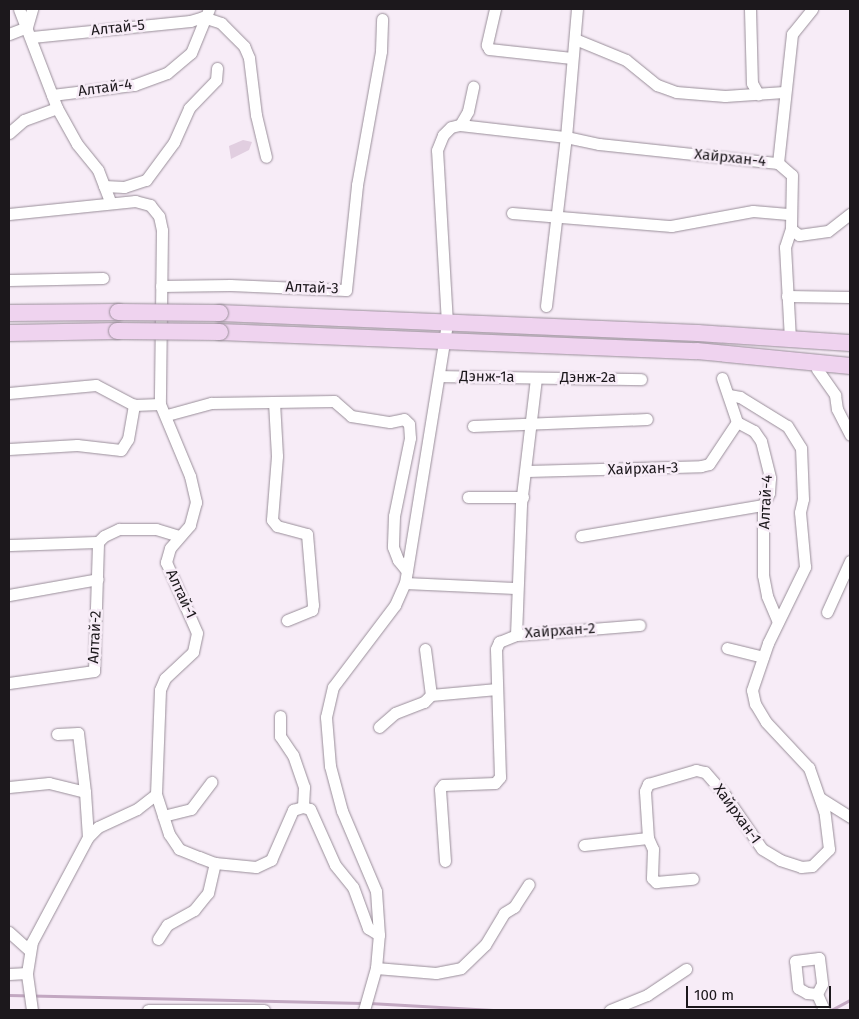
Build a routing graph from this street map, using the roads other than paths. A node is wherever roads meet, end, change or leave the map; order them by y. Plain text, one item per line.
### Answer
1 (19, 9) edge
2 (32, 9) edge
3 (495, 9) edge
4 (577, 9) edge
5 (750, 9) edge
6 (812, 9) edge
7 (206, 13) edge
8 (382, 19) dead end
9 (30, 32) junction
10 (9, 34) edge
11 (575, 39) junction
12 (572, 58) junction
13 (217, 68) dead end
14 (473, 87) dead end
15 (784, 92) junction
16 (758, 94) junction
17 (52, 95) junction
18 (57, 108) junction
19 (460, 125) junction
20 (9, 133) edge
21 (566, 137) junction
22 (266, 157) dead end
23 (778, 163) junction
24 (104, 186) junction
25 (110, 202) junction
26 (512, 213) dead end
27 (9, 214) edge
28 (791, 214) junction
29 (850, 214) edge
30 (555, 218) junction
31 (791, 229) junction
32 (103, 278) dead end
33 (9, 280) edge
34 (161, 286) junction
35 (787, 296) junction
36 (850, 297) edge
37 (546, 306) dead end
38 (9, 313) edge
39 (447, 323) junction
40 (9, 333) edge
41 (790, 340) junction
42 (445, 343) junction
43 (850, 343) edge
44 (814, 365) junction
45 (850, 365) edge
46 (439, 376) junction
47 (536, 378) junction
48 (722, 378) dead end
49 (641, 379) dead end
50 (9, 393) edge
51 (730, 395) junction
52 (274, 402) junction
53 (160, 404) junction
54 (134, 405) junction
55 (167, 415) junction
56 (647, 419) dead end
57 (529, 422) junction
58 (737, 422) junction
59 (473, 426) dead end
60 (850, 435) edge
61 (9, 449) edge
62 (527, 471) junction
63 (522, 497) junction
64 (468, 498) dead end
65 (763, 505) junction
66 (178, 536) junction
67 (581, 536) dead end
68 (98, 542) junction
69 (9, 545) edge
70 (850, 561) edge
71 (406, 577) junction
72 (98, 579) junction
73 (517, 588) junction
74 (9, 595) edge
75 (827, 612) dead end
76 (286, 620) dead end
77 (778, 622) junction
78 (640, 625) dead end
79 (516, 635) junction
80 (727, 648) dead end
81 (425, 649) dead end
82 (763, 657) junction
83 (9, 683) edge
84 (497, 689) junction
85 (431, 695) junction
86 (280, 716) dead end
87 (379, 727) dead end
88 (58, 734) dead end
89 (211, 782) dead end
90 (9, 787) edge
91 (85, 792) junction
92 (156, 794) junction
93 (820, 798) junction
94 (303, 807) junction
95 (163, 816) junction
96 (850, 817) edge
97 (88, 837) junction
98 (648, 838) junction
99 (584, 845) dead end
100 (446, 861) dead end
101 (215, 863) junction
102 (693, 879) dead end
103 (529, 884) dead end
104 (9, 932) edge
105 (379, 935) junction
106 (158, 939) dead end
107 (30, 951) junction
108 (376, 968) junction
109 (686, 969) dead end
110 (27, 973) junction
111 (9, 974) edge
112 (32, 1010) edge
113 (148, 1010) edge
114 (264, 1010) edge
115 (364, 1010) edge
116 (610, 1010) edge

1 - 9 street
2 - 9 street
3 - 12 street
4 - 11 street
5 - 16 street
6 - 15 street
7 - 9 street, Алтай-5
7 - 17 street, Алтай-4
7 - 22 street
8 - 34 street, Алтай-3
9 - 10 street, Алтай-5
9 - 17 street
11 - 12 street
11 - 16 street
12 - 21 street
13 - 24 street
14 - 19 street
15 - 16 street
15 - 23 street
17 - 18 street
18 - 20 street
18 - 24 street
19 - 21 street, Хайрхан-4
19 - 39 street
21 - 23 street, Хайрхан-4
21 - 30 street
23 - 28 street, Хайрхан-4
24 - 25 street
25 - 27 street
25 - 34 street
26 - 30 street
28 - 30 street
28 - 31 street
29 - 31 street
30 - 37 street
31 - 35 street
32 - 33 street
34 - 53 street
35 - 36 street
35 - 41 street
38 - 39 main road, bridge
39 - 41 main road
39 - 42 street
40 - 42 main road, bridge
41 - 43 main road
42 - 44 main road
42 - 46 street
44 - 45 main road
44 - 60 street
46 - 47 street, Дэнж-1а
46 - 71 street
47 - 49 street, Дэнж-2а
47 - 57 street
48 - 51 street
50 - 54 street
51 - 58 street
51 - 77 street, Хайрхан-1
52 - 55 street
52 - 71 street
52 - 76 street
53 - 54 street
53 - 55 street, Алтай-1
54 - 61 street
55 - 66 street, Алтай-1
56 - 57 street
57 - 59 street
57 - 62 street
58 - 62 street, Хайрхан-3
58 - 65 street, Алтай-4
62 - 63 street
63 - 64 street
63 - 73 street
65 - 67 street
65 - 77 street, Алтай-4
66 - 68 street
66 - 92 street, Алтай-1
68 - 69 street
68 - 72 street, Алтай-2
70 - 75 street
71 - 73 street
71 - 105 street
72 - 74 street
72 - 83 street, Алтай-2
73 - 79 street
77 - 82 street, Хайрхан-1
78 - 79 street, Хайрхан-2
79 - 84 street, Хайрхан-2
80 - 82 street
81 - 85 street
82 - 93 street, Хайрхан-1
84 - 85 street
84 - 100 street, Хайрхан-2
85 - 87 street
86 - 94 street
88 - 91 street
89 - 95 street
90 - 91 street
91 - 97 street
92 - 95 street, Алтай-1
92 - 97 street
93 - 96 street
93 - 98 street, Хайрхан-1
94 - 101 street, Алтай-1
94 - 105 street
95 - 101 street, Алтай-1
97 - 107 street
98 - 99 street
98 - 102 street, Хайрхан-1
101 - 106 street
103 - 108 street
104 - 107 street
105 - 108 street
107 - 110 street
108 - 115 street
109 - 116 street
110 - 111 street
110 - 112 street
113 - 114 street

